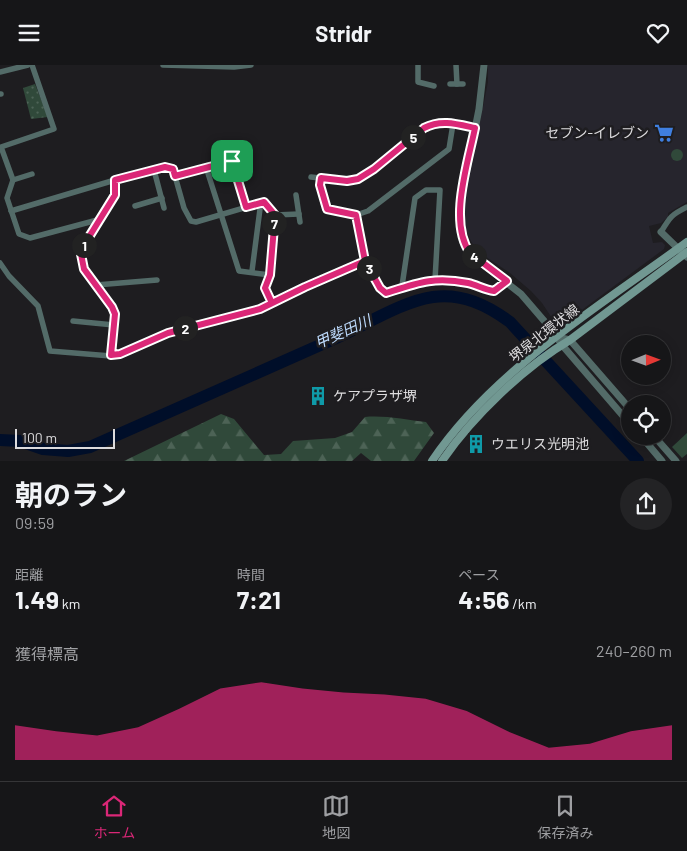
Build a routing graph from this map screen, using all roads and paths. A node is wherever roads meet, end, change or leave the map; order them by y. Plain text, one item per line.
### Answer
1 (30, 65) edge
2 (164, 65) edge
3 (251, 65) edge
4 (418, 65) edge
5 (456, 65) edge
6 (484, 65) edge
7 (19, 67) edge
8 (0, 72) edge
9 (457, 84) dead end
10 (434, 86) dead end
11 (453, 124) junction
12 (475, 128) junction
13 (250, 157) dead end
14 (232, 161) junction
15 (206, 167) junction
16 (154, 170) junction
17 (32, 174) dead end
18 (175, 176) junction
19 (311, 177) dead end
20 (321, 178) junction
21 (13, 180) junction
22 (115, 180) junction
23 (296, 195) dead end
24 (162, 198) junction
25 (258, 203) junction
26 (135, 206) dead end
27 (246, 207) junction
28 (687, 207) edge
29 (164, 208) dead end
30 (11, 211) junction
31 (221, 214) junction
32 (298, 214) junction
33 (275, 215) junction
34 (356, 215) junction
35 (101, 219) junction
36 (300, 222) dead end
37 (661, 232) joint
38 (687, 242) edge
39 (684, 253) edge
40 (365, 261) junction
41 (0, 263) edge
42 (252, 271) junction
43 (270, 275) junction
44 (435, 280) junction
45 (157, 281) dead end
46 (507, 281) junction
47 (96, 285) junction
48 (402, 287) junction
49 (272, 303) junction
50 (72, 321) dead end
51 (114, 325) junction
52 (557, 337) junction
53 (570, 340) junction
54 (562, 345) junction
55 (546, 351) junction
56 (111, 355) junction
57 (621, 399) edge
58 (621, 414) edge
59 (648, 445) edge
60 (662, 445) edge
61 (669, 454) junction
62 (439, 460) edge
63 (661, 461) edge
64 (676, 461) edge

1 - 7 street
1 - 21 street
2 - 3 street
4 - 10 street
5 - 9 street
6 - 12 street
7 - 8 street
11 - 12 street
11 - 20 street
11 - 34 street
12 - 46 street
13 - 14 street
14 - 15 street
14 - 27 street
15 - 18 street
15 - 31 street
16 - 18 street
16 - 22 street
16 - 24 street
17 - 21 street
18 - 31 street
19 - 20 street
20 - 34 street
21 - 30 street
22 - 30 street
22 - 35 street
23 - 32 street
24 - 26 street
24 - 29 street
25 - 27 street
25 - 33 street
25 - 42 street
27 - 31 street
28 - 37 street
30 - 35 street
31 - 42 street
32 - 33 street
32 - 36 street
33 - 43 street
34 - 40 street
35 - 47 street
37 - 39 street
38 - 39 main road, 堺泉北環状線
39 - 52 main road, 堺泉北環状線
39 - 53 main road, 堺泉北環状線
40 - 48 street
40 - 49 street
41 - 56 street
42 - 43 street
43 - 49 street
44 - 46 street
44 - 48 street
44 - 48 street
45 - 47 street
46 - 52 street
47 - 51 street
49 - 56 street
50 - 51 street
51 - 56 street
52 - 53 street
52 - 54 street
52 - 55 main road, 堺泉北環状線
53 - 54 main road, 堺泉北環状線
53 - 57 street
54 - 55 main road, 堺泉北環状線
54 - 58 street
55 - 62 main road, 堺泉北環状線
59 - 63 street
60 - 61 street
61 - 63 street
61 - 64 street

